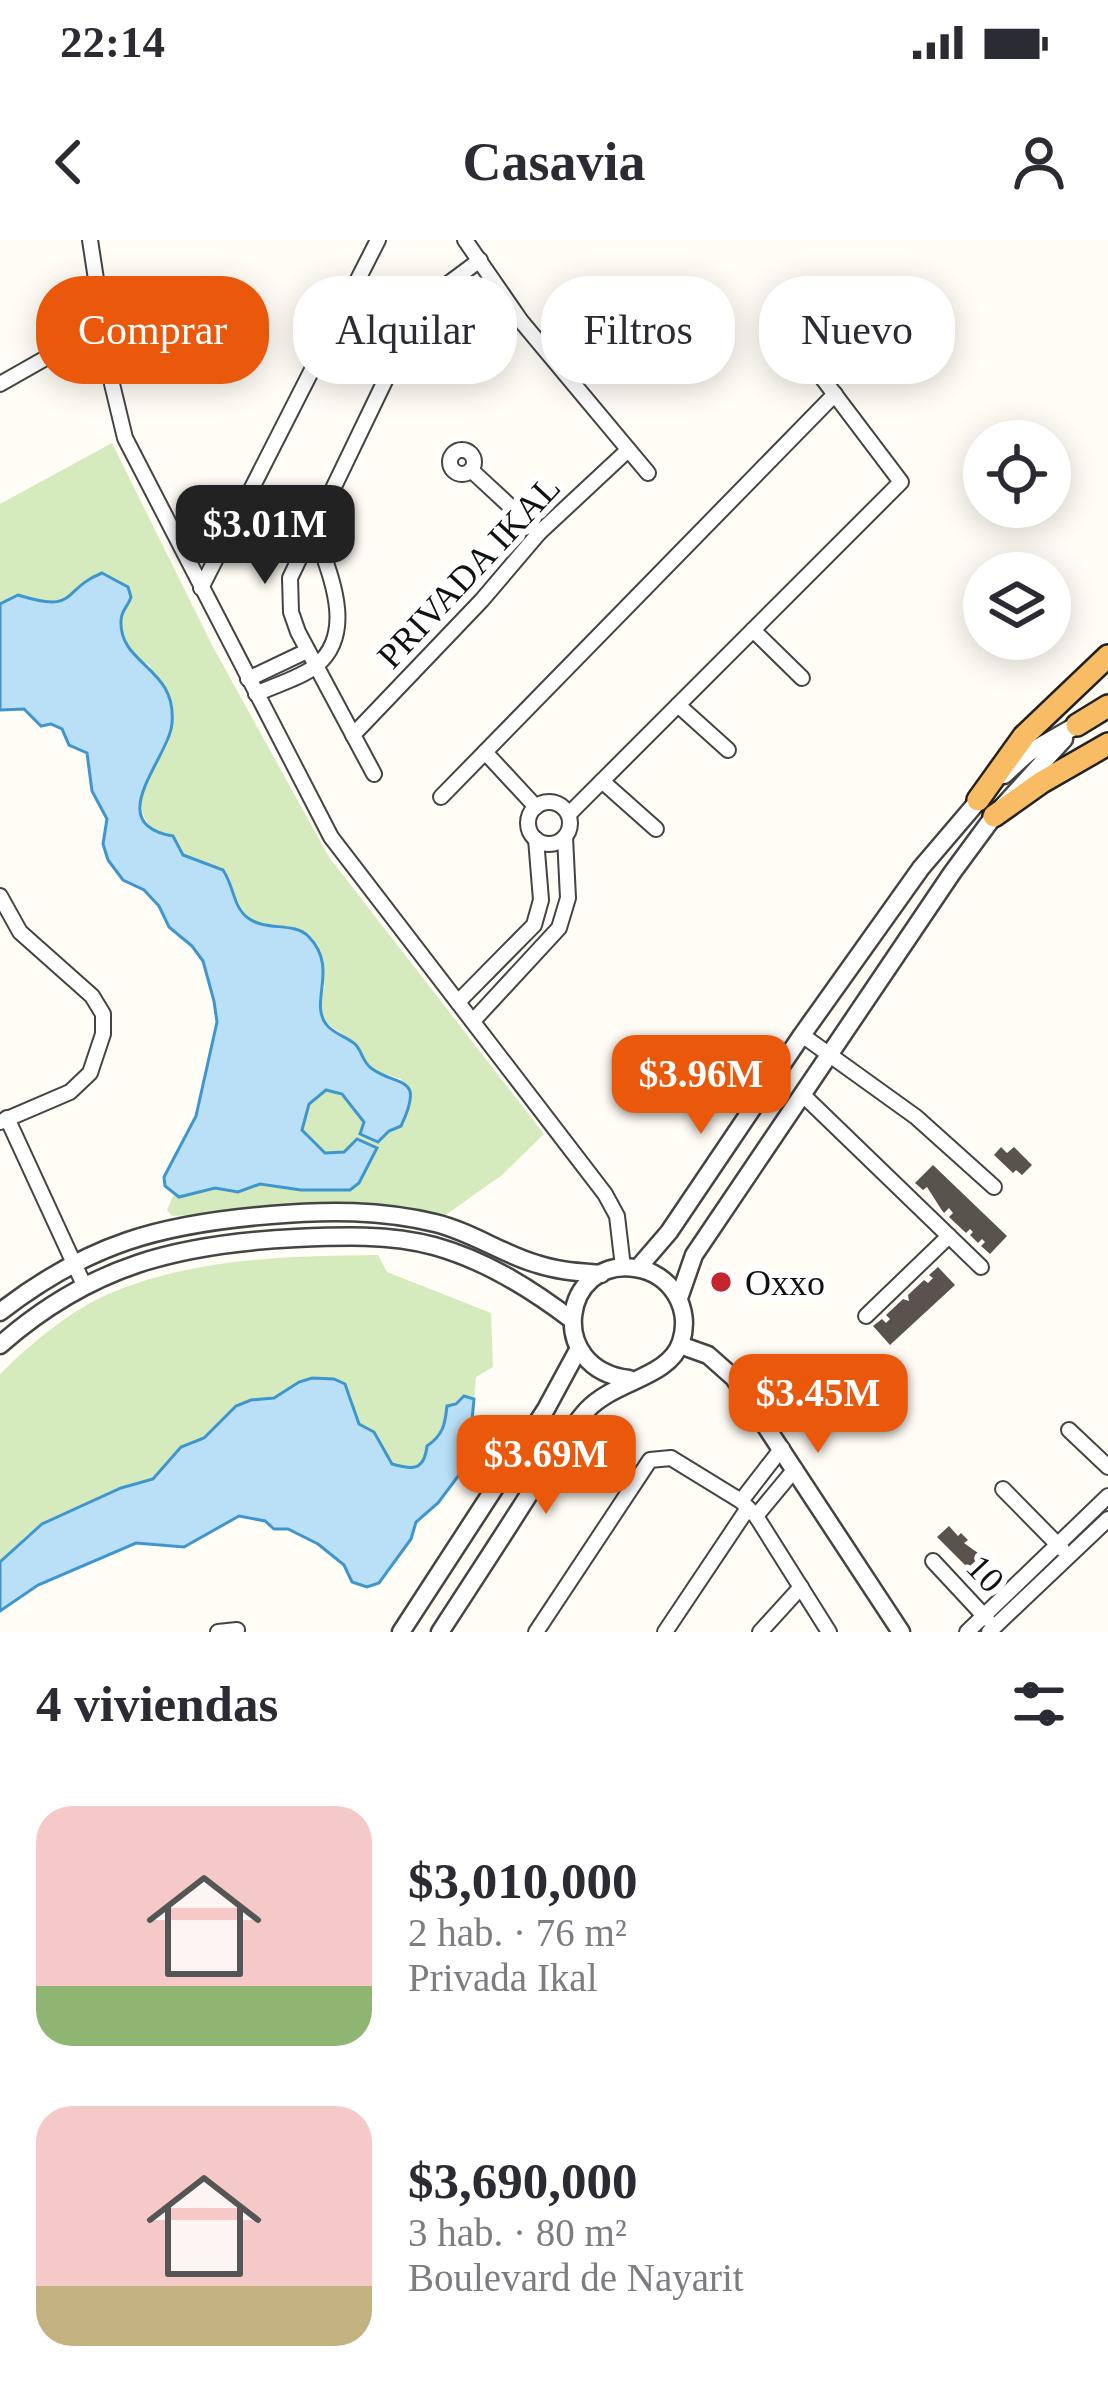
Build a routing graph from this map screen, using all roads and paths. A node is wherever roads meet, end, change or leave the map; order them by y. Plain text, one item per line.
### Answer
1 (90, 240) edge
2 (378, 240) edge
3 (465, 240) edge
4 (480, 260) junction
5 (36, 364) edge
6 (0, 384) edge
7 (827, 384) edge
8 (835, 394) junction
9 (628, 450) junction
10 (471, 470) dead end
11 (648, 473) dead end
12 (314, 528) junction
13 (538, 532) junction
14 (201, 588) junction
15 (753, 630) junction
16 (307, 651) junction
17 (1108, 656) edge
18 (316, 666) junction
19 (802, 678) dead end
20 (248, 679) junction
21 (256, 694) junction
22 (678, 705) junction
23 (1108, 706) edge
24 (1077, 725) joint
25 (353, 735) junction
26 (1108, 744) edge
27 (728, 750) dead end
28 (485, 752) junction
29 (374, 774) dead end
30 (602, 781) junction
31 (441, 797) dead end
32 (536, 806) junction
33 (986, 808) junction
34 (568, 814) junction
35 (656, 829) dead end
36 (565, 838) junction
37 (536, 839) junction
38 (0, 896) edge
39 (458, 1002) junction
40 (473, 1021) junction
41 (802, 1035) junction
42 (829, 1054) junction
43 (802, 1094) junction
44 (3, 1120) edge
45 (994, 1187) dead end
46 (440, 1224) junction
47 (949, 1236) junction
48 (434, 1246) junction
49 (72, 1263) junction
50 (980, 1267) dead end
51 (630, 1268) junction
52 (601, 1274) junction
53 (84, 1285) junction
54 (679, 1298) junction
55 (0, 1312) edge
56 (866, 1316) dead end
57 (572, 1320) junction
58 (0, 1345) edge
59 (680, 1345) junction
60 (578, 1350) junction
61 (629, 1379) junction
62 (1069, 1430) dead end
63 (782, 1448) junction
64 (1108, 1467) edge
65 (795, 1469) junction
66 (1003, 1489) dead end
67 (1108, 1496) edge
68 (748, 1509) junction
69 (1108, 1519) edge
70 (1064, 1551) junction
71 (932, 1561) dead end
72 (801, 1587) junction
73 (990, 1625) edge
74 (237, 1630) edge
75 (218, 1632) edge
76 (401, 1632) edge
77 (440, 1632) edge
78 (536, 1632) edge
79 (665, 1632) edge
80 (760, 1632) edge
81 (830, 1632) edge
82 (902, 1632) edge
83 (967, 1632) edge

1 - 14 street
2 - 14 street
3 - 4 street
4 - 9 street
4 - 12 street, PRIVADA IKAL
5 - 6 street
7 - 8 street
8 - 15 street
8 - 28 street
9 - 11 street
9 - 13 street, PRIVADA IKAL
10 - 13 street
12 - 16 street, PRIVADA IKAL
12 - 18 street, PRIVADA IKAL
13 - 25 street, PRIVADA IKAL
14 - 20 street
15 - 19 street
15 - 22 street
16 - 18 street, PRIVADA IKAL
16 - 20 street
17 - 33 highway
18 - 21 street
18 - 25 street, PRIVADA IKAL
20 - 21 street
21 - 39 street
22 - 27 street
22 - 30 street
23 - 24 highway
24 - 33 street
25 - 29 street, PRIVADA IKAL
26 - 33 highway
28 - 31 street
28 - 32 street
30 - 34 street
30 - 35 street
32 - 34 street
32 - 37 street
33 - 41 street
33 - 42 street
34 - 36 street
36 - 37 street
36 - 40 street
37 - 39 street
38 - 44 street
39 - 40 street
40 - 51 street
41 - 42 street
41 - 51 street
42 - 43 street
42 - 45 street
43 - 47 street
43 - 54 street
44 - 49 street
46 - 48 street
46 - 49 street
46 - 52 street
47 - 50 street
47 - 56 street
48 - 53 street
48 - 57 street
49 - 53 street
49 - 55 street
51 - 52 street
51 - 54 street
52 - 57 street
53 - 58 street
54 - 59 street
57 - 60 street
59 - 61 street
59 - 63 street
60 - 61 street
60 - 76 street
61 - 77 street
62 - 64 street
63 - 65 street
63 - 68 street
65 - 68 street
65 - 82 street
66 - 70 street
67 - 70 street
68 - 72 street
68 - 78 street
68 - 79 street
69 - 70 street
70 - 73 street
71 - 73 street, 10
72 - 80 street
72 - 81 street
73 - 83 street
74 - 75 street

